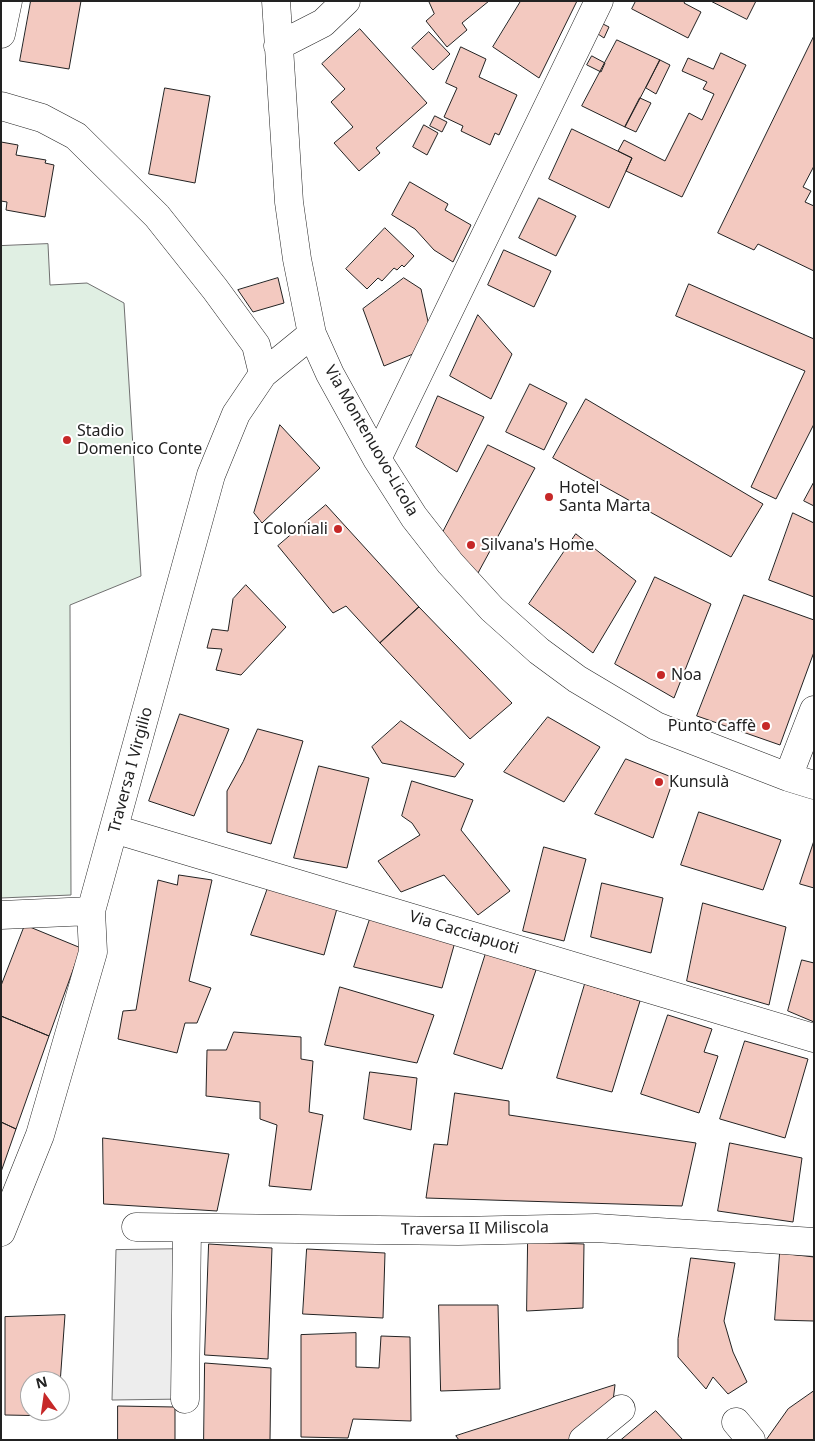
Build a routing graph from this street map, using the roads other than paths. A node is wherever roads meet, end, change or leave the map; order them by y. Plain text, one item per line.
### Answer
1 (8, 1) edge
2 (276, 1) edge
3 (346, 1) edge
4 (599, 1) edge
5 (1, 34) edge
6 (278, 46) junction
7 (1, 106) edge
8 (312, 334) junction
9 (263, 374) junction
10 (377, 459) junction
11 (814, 710) edge
12 (788, 777) junction
13 (814, 785) edge
14 (114, 829) junction
15 (91, 911) junction
16 (1, 915) edge
17 (814, 1038) edge
18 (136, 1227) dead end
19 (187, 1228) junction
20 (1, 1232) edge
21 (814, 1242) edge
22 (185, 1399) dead end
23 (621, 1409) dead end
24 (583, 1440) edge

1 - 5 street
2 - 6 street, Via Montenuovo-Licola
3 - 6 street
4 - 10 street
6 - 8 street, Via Montenuovo-Licola
7 - 9 street
8 - 9 street, Traversa I Virgilio
8 - 10 street, Via Montenuovo-Licola
9 - 14 street, Traversa I Virgilio
10 - 12 street, Via Montenuovo-Licola
11 - 12 street
12 - 13 street, Via Montenuovo-Licola
14 - 15 street, Traversa I Virgilio
14 - 17 street, Via Cacciapuoti
15 - 16 street
15 - 20 street, Traversa I Virgilio
18 - 19 street, Traversa II Miliscola
19 - 21 street, Traversa II Miliscola
19 - 22 street
23 - 24 street

